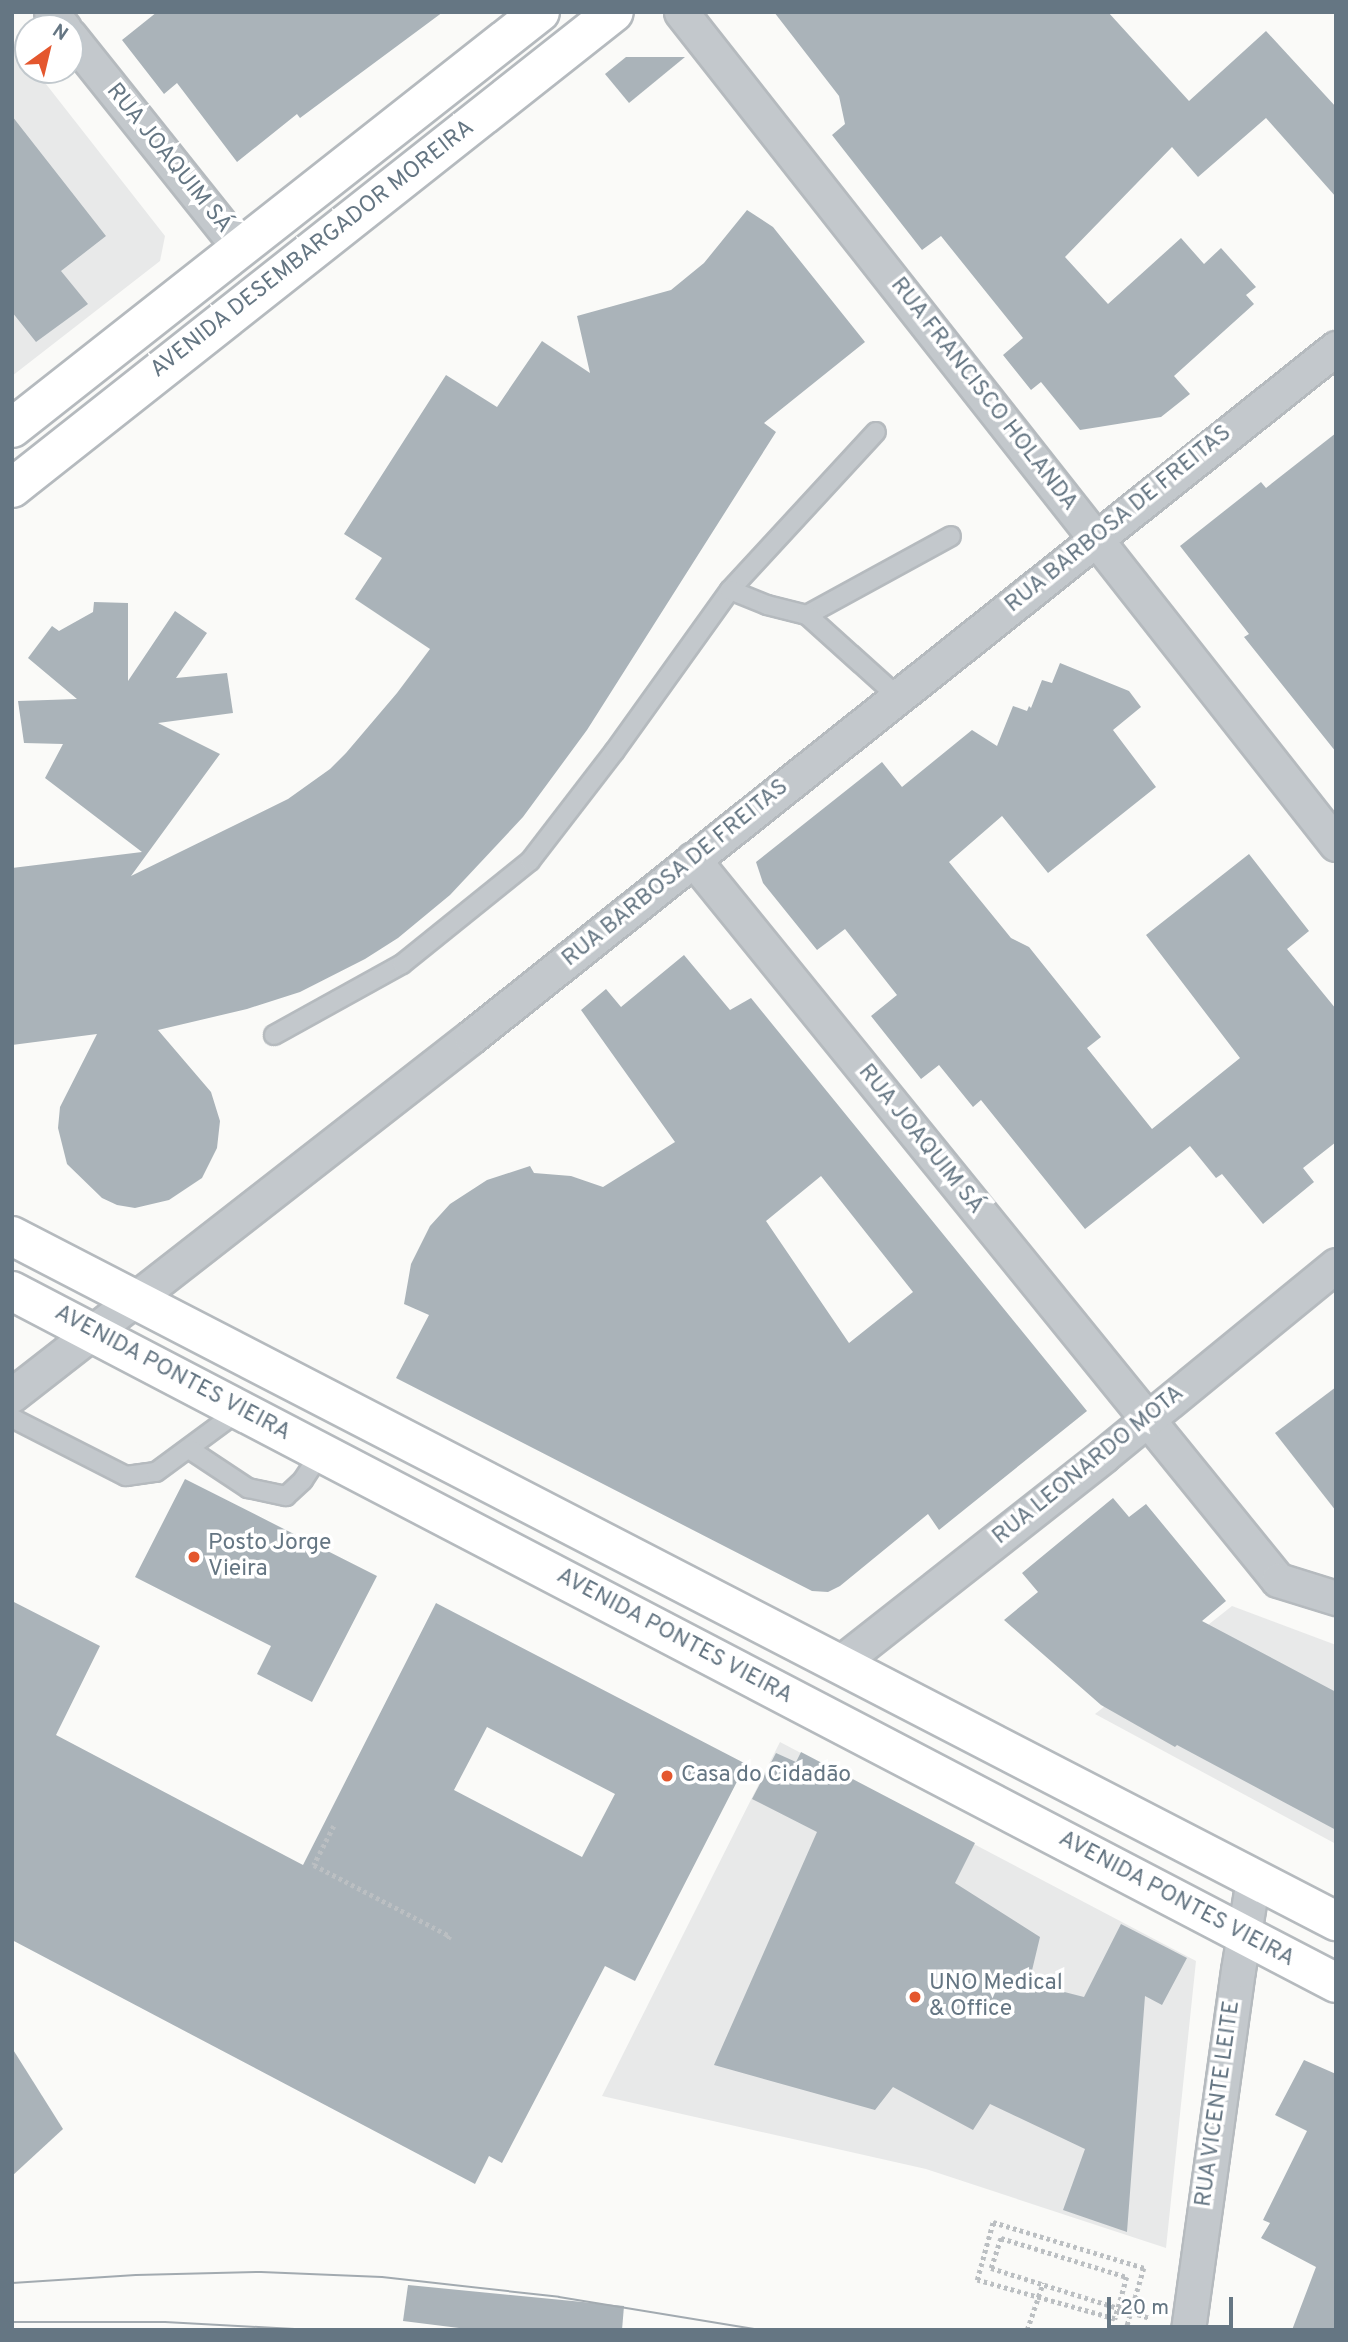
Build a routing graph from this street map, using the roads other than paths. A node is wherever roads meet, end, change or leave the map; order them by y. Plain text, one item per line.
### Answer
1 (540, 12) edge
2 (614, 12) edge
3 (681, 12) edge
4 (84, 54) edge
5 (239, 248) junction
6 (1336, 348) edge
7 (12, 428) edge
8 (876, 432) dead end
9 (12, 488) edge
10 (950, 536) dead end
11 (1096, 539) junction
12 (730, 590) junction
13 (807, 615) junction
14 (897, 696) junction
15 (1336, 844) edge
16 (693, 859) junction
17 (274, 1035) dead end
18 (12, 1236) edge
19 (1336, 1265) edge
20 (12, 1291) edge
21 (137, 1299) junction
22 (92, 1334) junction
23 (12, 1395) edge
24 (240, 1410) junction
25 (12, 1418) edge
26 (1146, 1421) junction
27 (189, 1449) junction
28 (321, 1452) junction
29 (1336, 1598) edge
30 (839, 1663) junction
31 (1254, 1879) junction
32 (1336, 1921) edge
33 (1244, 1935) junction
34 (1336, 1983) edge
35 (1175, 2326) edge

1 - 5 main road, AVENIDA DESEMBARGADOR MOREIRA
2 - 9 main road, AVENIDA DESEMBARGADOR MOREIRA
3 - 11 street, RUA FRANCISCO HOLANDA
4 - 5 street, RUA JOAQUIM SÁ
5 - 7 main road, AVENIDA DESEMBARGADOR MOREIRA
6 - 11 street, RUA BARBOSA DE FREITAS
8 - 12 lane
10 - 13 lane
11 - 14 street, RUA BARBOSA DE FREITAS
11 - 15 street, RUA FRANCISCO HOLANDA
12 - 13 lane
12 - 17 lane
13 - 14 lane
14 - 16 street, RUA BARBOSA DE FREITAS
16 - 21 street, RUA BARBOSA DE FREITAS
16 - 26 street, RUA JOAQUIM SÁ
18 - 21 main road
19 - 26 street, RUA LEONARDO MOTA
20 - 22 main road, AVENIDA PONTES VIEIRA
21 - 22 street, RUA BARBOSA DE FREITAS
21 - 30 main road
22 - 23 street, RUA BARBOSA DE FREITAS
22 - 24 main road, AVENIDA PONTES VIEIRA
24 - 27 lane
24 - 28 main road, AVENIDA PONTES VIEIRA
25 - 27 lane
26 - 29 street, RUA JOAQUIM SÁ
26 - 30 street, RUA LEONARDO MOTA
27 - 28 lane
28 - 33 main road, AVENIDA PONTES VIEIRA
30 - 31 main road
31 - 32 main road
31 - 33 street, RUA VICENTE LEITE
33 - 34 main road, AVENIDA PONTES VIEIRA
33 - 35 street, RUA VICENTE LEITE

